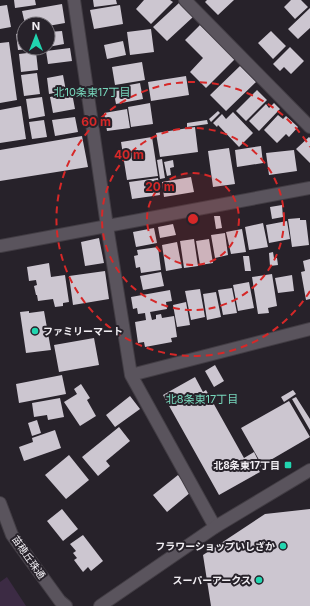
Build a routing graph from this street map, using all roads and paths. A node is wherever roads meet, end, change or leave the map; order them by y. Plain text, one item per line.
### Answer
1 (74, 0) edge
2 (185, 0) edge
3 (310, 127) edge
4 (310, 188) edge
5 (107, 226) junction
6 (0, 246) edge
7 (310, 329) edge
8 (131, 375) junction
9 (310, 470) edge
10 (0, 503) edge
11 (215, 527) junction
12 (66, 606) edge
13 (100, 606) edge

1 - 5 street
2 - 3 street
4 - 5 street
5 - 6 street
5 - 8 street
7 - 8 street
8 - 11 street
9 - 11 street
10 - 12 street, 苗穂丘珠通
11 - 13 street

